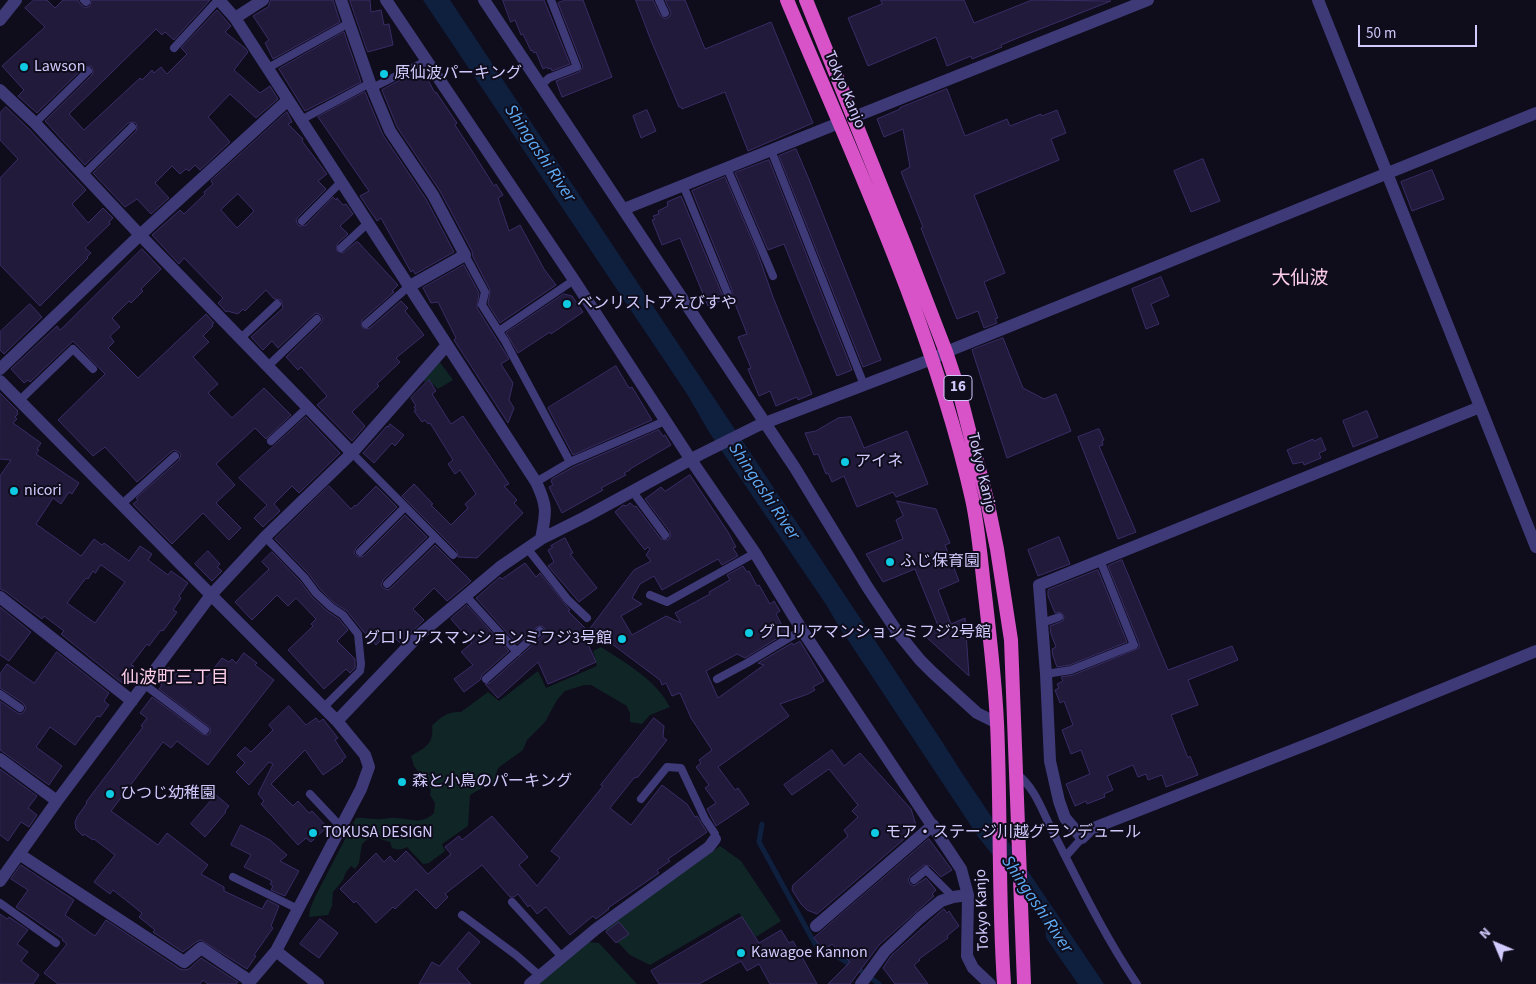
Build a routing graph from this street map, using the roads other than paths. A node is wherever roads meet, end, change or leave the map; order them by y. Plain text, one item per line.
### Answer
1 (16, 0) edge
2 (219, 0) edge
3 (263, 0) edge
4 (341, 0) edge
5 (386, 0) edge
6 (551, 0) edge
7 (659, 0) edge
8 (787, 0) edge
9 (806, 0) edge
10 (1148, 0) edge
11 (1318, 0) edge
12 (486, 1) edge
13 (665, 13) dead end
14 (235, 18) junction
15 (0, 20) edge
16 (349, 23) junction
17 (174, 48) dead end
18 (428, 60) junction
19 (268, 68) junction
20 (88, 71) dead end
21 (371, 86) junction
22 (540, 86) junction
23 (0, 90) edge
24 (288, 100) junction
25 (1536, 113) edge
26 (854, 117) junction
27 (301, 120) junction
28 (35, 123) junction
29 (839, 123) junction
30 (132, 128) dead end
31 (771, 150) junction
32 (727, 168) junction
33 (1386, 174) junction
34 (83, 175) junction
35 (341, 182) junction
36 (683, 185) junction
37 (624, 210) junction
38 (302, 220) dead end
39 (368, 224) junction
40 (140, 235) junction
41 (341, 248) dead end
42 (465, 255) junction
43 (773, 276) dead end
44 (574, 280) junction
45 (408, 287) junction
46 (728, 292) dead end
47 (277, 304) dead end
48 (317, 319) dead end
49 (366, 324) dead end
50 (499, 331) junction
51 (240, 338) junction
52 (447, 345) junction
53 (946, 352) junction
54 (932, 359) junction
55 (268, 366) junction
56 (0, 369) edge
57 (93, 369) dead end
58 (0, 381) edge
59 (864, 385) junction
60 (19, 401) junction
61 (308, 407) junction
62 (1480, 408) junction
63 (666, 421) junction
64 (761, 424) junction
65 (271, 441) dead end
66 (352, 453) junction
67 (175, 456) dead end
68 (695, 458) junction
69 (570, 462) junction
70 (536, 482) junction
71 (633, 492) junction
72 (122, 504) junction
73 (406, 508) junction
74 (665, 535) dead end
75 (265, 537) junction
76 (435, 537) junction
77 (540, 539) junction
78 (1536, 547) edge
79 (527, 548) junction
80 (360, 552) dead end
81 (755, 553) junction
82 (452, 555) dead end
83 (1100, 560) junction
84 (387, 584) dead end
85 (211, 595) junction
86 (650, 595) dead end
87 (466, 596) junction
88 (0, 597) edge
89 (1059, 617) dead end
90 (587, 618) dead end
91 (1042, 623) junction
92 (802, 630) junction
93 (540, 631) dead end
94 (1536, 651) edge
95 (517, 652) junction
96 (1046, 674) junction
97 (717, 678) dead end
98 (486, 679) dead end
99 (145, 685) junction
100 (0, 694) edge
101 (132, 701) junction
102 (20, 708) dead end
103 (324, 708) junction
104 (337, 721) junction
105 (997, 723) junction
106 (205, 730) dead end
107 (0, 760) edge
108 (1017, 774) junction
109 (310, 794) dead end
110 (641, 799) dead end
111 (57, 801) junction
112 (933, 825) junction
113 (341, 826) junction
114 (1082, 838) junction
115 (715, 839) joint
116 (19, 854) junction
117 (1066, 856) junction
118 (232, 877) dead end
119 (914, 880) dead end
120 (0, 881) edge
121 (968, 896) junction
122 (952, 897) junction
123 (512, 902) dead end
124 (0, 903) edge
125 (298, 910) junction
126 (462, 915) dead end
127 (816, 926) dead end
128 (56, 943) dead end
129 (276, 951) junction
130 (562, 956) junction
131 (535, 980) edge
132 (249, 983) edge
133 (318, 984) edge
134 (861, 984) edge
135 (990, 984) edge
136 (1004, 984) edge
137 (1024, 984) edge
138 (1137, 984) edge

1 - 15 street
2 - 14 street
2 - 17 lane
3 - 14 street
4 - 16 street
5 - 18 street
6 - 22 lane
7 - 13 lane
8 - 29 highway, Tokyo Kanjo / 16
9 - 26 highway, Tokyo Kanjo / 16
10 - 26 street
11 - 33 street
12 - 22 street
14 - 19 street
16 - 19 lane
16 - 21 street
18 - 21 lane
18 - 44 street
19 - 24 street
20 - 28 lane
21 - 27 lane
21 - 42 street
22 - 37 street
23 - 28 street
24 - 27 street
24 - 40 street
25 - 33 street
26 - 53 highway, Tokyo Kanjo / 16
27 - 35 street
28 - 34 street
29 - 31 street
29 - 54 highway, Tokyo Kanjo / 16
30 - 34 lane
31 - 32 street
31 - 59 lane
32 - 36 street
32 - 43 lane
33 - 53 street
33 - 62 street
34 - 40 street
35 - 38 lane
35 - 39 street
36 - 37 street
36 - 46 lane
37 - 64 street
39 - 41 lane
39 - 45 street
40 - 51 street
40 - 56 street
42 - 45 street
42 - 50 lane
44 - 50 lane
44 - 63 street
45 - 49 lane
45 - 52 street
47 - 51 lane
48 - 55 lane
50 - 69 lane
51 - 55 street
52 - 66 street
52 - 70 street
53 - 54 street
53 - 108 highway, Tokyo Kanjo / 16
54 - 59 street
54 - 105 highway, Tokyo Kanjo / 16
55 - 61 street
57 - 60 lane
58 - 60 street
59 - 64 street
60 - 72 street
61 - 65 lane
61 - 66 street
62 - 78 street
62 - 83 street
63 - 68 street
63 - 69 lane
64 - 68 street
64 - 105 street
66 - 73 lane
66 - 75 street
67 - 72 lane
68 - 71 street
68 - 81 street
69 - 70 lane
70 - 77 street
71 - 74 lane
71 - 77 street
72 - 85 street
73 - 76 lane
73 - 80 lane
75 - 85 street
75 - 103 lane
76 - 82 lane
76 - 84 lane
77 - 79 street
79 - 87 street
79 - 90 lane
81 - 86 lane
81 - 92 street
83 - 91 street
83 - 96 lane
85 - 99 street
85 - 103 street
87 - 95 lane
87 - 104 street
88 - 101 street
89 - 91 lane
91 - 96 street
92 - 97 lane
92 - 112 street
93 - 95 lane
94 - 114 street
95 - 98 lane
96 - 114 street
99 - 101 street
99 - 106 lane
100 - 102 lane
101 - 111 street
103 - 104 street
104 - 113 street
105 - 136 highway, Tokyo Kanjo / 16
107 - 111 street
108 - 117 lane
108 - 137 highway, Tokyo Kanjo / 16
109 - 113 lane
110 - 115 lane
111 - 116 street
112 - 121 street
112 - 127 street
113 - 125 street
114 - 117 lane
115 - 130 street
116 - 120 street
116 - 132 street
117 - 138 lane
118 - 125 lane
119 - 122 lane
121 - 122 street
121 - 135 street
122 - 134 street
123 - 130 lane
124 - 128 lane
125 - 129 street
126 - 131 lane
129 - 132 street
129 - 133 street
130 - 131 street

